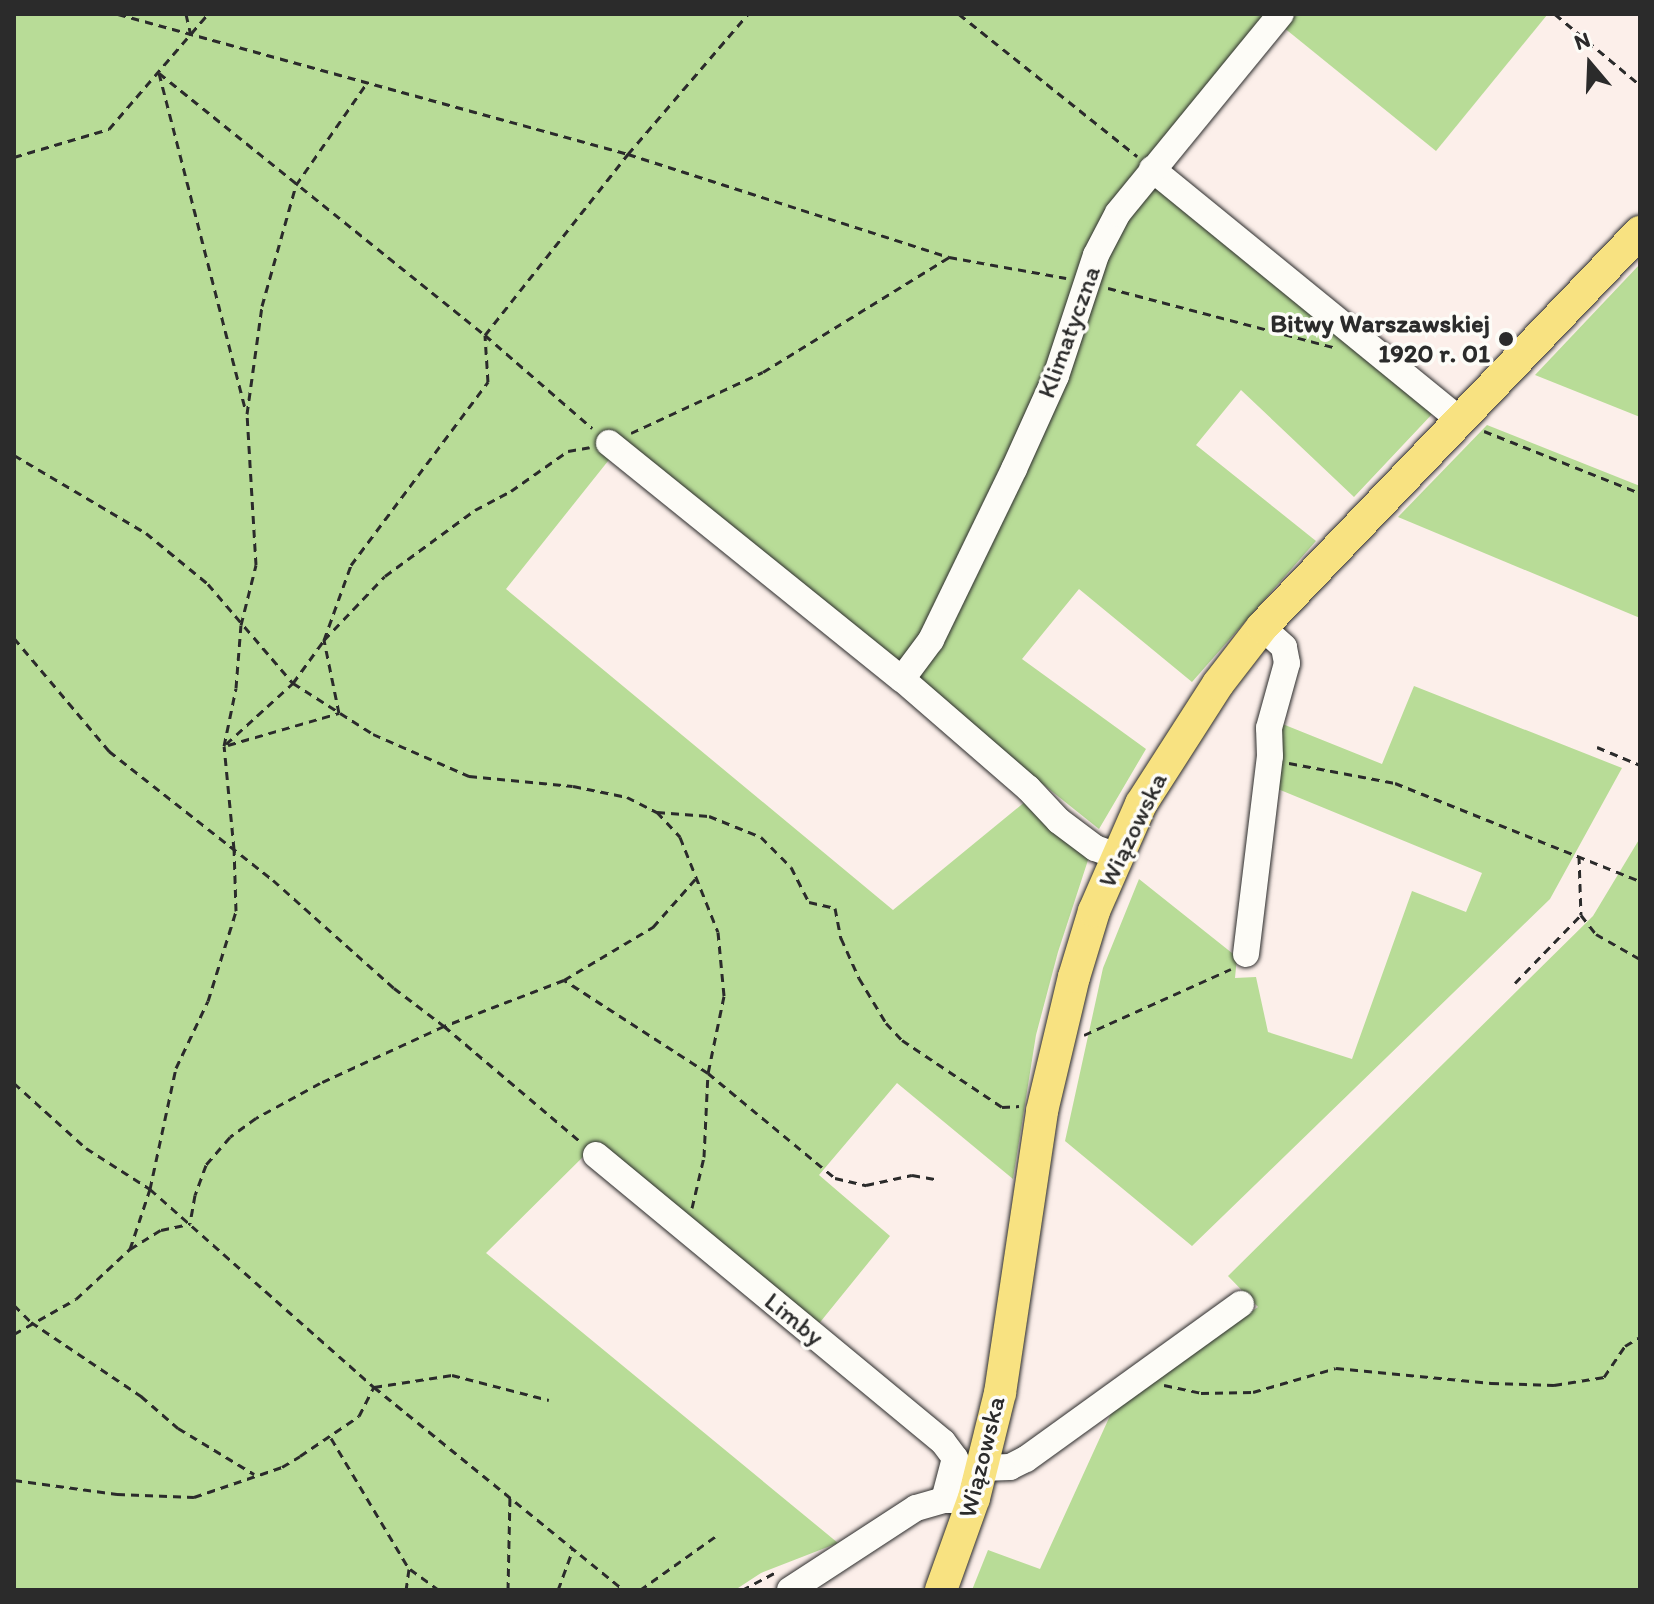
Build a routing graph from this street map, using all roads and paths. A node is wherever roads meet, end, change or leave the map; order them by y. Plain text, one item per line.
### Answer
1 (118, 14) edge
2 (186, 14) edge
3 (208, 14) edge
4 (748, 14) edge
5 (959, 14) edge
6 (1281, 14) edge
7 (1555, 14) edge
8 (191, 35) junction
9 (159, 73) junction
10 (367, 83) junction
11 (1640, 85) edge
12 (628, 154) junction
13 (14, 157) edge
14 (1152, 169) junction
15 (296, 185) junction
16 (1640, 232) edge
17 (949, 257) junction
18 (1089, 282) junction
19 (485, 335) junction
20 (1346, 351) dead end
21 (247, 414) junction
22 (1458, 419) junction
23 (609, 443) junction
24 (14, 455) edge
25 (1640, 493) edge
26 (241, 625) junction
27 (1262, 627) junction
28 (14, 638) edge
29 (324, 640) junction
30 (902, 679) junction
31 (293, 683) junction
32 (339, 713) junction
33 (1269, 728) junction
34 (224, 746) junction
35 (1597, 747) dead end
36 (1640, 765) edge
37 (657, 812) junction
38 (234, 849) junction
39 (1117, 856) junction
40 (1579, 856) junction
41 (698, 876) junction
42 (1640, 881) edge
43 (1581, 915) junction
44 (1246, 954) joint
45 (1640, 959) edge
46 (564, 980) junction
47 (1515, 983) dead end
48 (444, 1026) junction
49 (1057, 1041) junction
50 (708, 1073) junction
51 (14, 1083) edge
52 (1028, 1106) dead end
53 (596, 1155) joint
54 (935, 1179) dead end
55 (150, 1189) junction
56 (190, 1224) junction
57 (686, 1231) junction
58 (130, 1249) junction
59 (1241, 1304) dead end
60 (14, 1305) edge
61 (31, 1322) junction
62 (14, 1334) edge
63 (1640, 1337) edge
64 (1139, 1379) junction
65 (374, 1387) junction
66 (549, 1400) dead end
67 (331, 1438) junction
68 (254, 1474) junction
69 (14, 1480) edge
70 (967, 1489) junction
71 (510, 1498) junction
72 (716, 1536) dead end
73 (573, 1549) junction
74 (409, 1569) junction
75 (406, 1590) edge
76 (439, 1590) edge
77 (508, 1590) edge
78 (558, 1590) edge
79 (624, 1590) edge
80 (640, 1590) edge
81 (790, 1590) edge
82 (941, 1590) edge

1 - 8 path
2 - 8 path
3 - 8 path
4 - 12 path
5 - 14 path
6 - 14 street, Klimatyczna
7 - 11 path
8 - 9 path
8 - 10 path
9 - 13 path
9 - 15 path
9 - 21 path
10 - 12 path
10 - 15 path
12 - 17 path
12 - 19 path
14 - 18 street, Klimatyczna
14 - 22 street
15 - 19 path
15 - 21 path
16 - 22 main road, Wiązowska
17 - 18 path
17 - 23 path
18 - 20 path
18 - 30 street, Klimatyczna
19 - 23 path
19 - 29 path
21 - 26 path
22 - 25 path
22 - 27 main road, Wiązowska
23 - 29 path
23 - 30 street
24 - 26 path
26 - 31 path
26 - 34 path
27 - 33 street
27 - 39 main road, Wiązowska
28 - 38 path
29 - 31 path
29 - 32 path
30 - 39 street
31 - 32 path
31 - 34 path
32 - 34 path
32 - 37 path
33 - 40 path
33 - 44 street
34 - 38 path
35 - 36 path
37 - 41 path
37 - 52 path
38 - 48 path
38 - 55 path
39 - 49 main road, Wiązowska
40 - 42 path
40 - 43 path
41 - 46 path
41 - 50 path
43 - 45 path
43 - 47 path
44 - 49 path
46 - 48 path
46 - 50 path
48 - 53 path
48 - 56 path
49 - 70 main road, Wiązowska
50 - 54 path
50 - 57 path
51 - 55 path
53 - 57 street, Limby
55 - 56 path
55 - 58 path
56 - 58 path
56 - 65 path
57 - 70 street, Limby
58 - 61 path
59 - 64 street
60 - 61 path
61 - 62 path
61 - 68 path
63 - 64 path
64 - 70 street
65 - 66 path
65 - 67 path
65 - 71 path
67 - 68 path
67 - 74 path
68 - 69 path
70 - 81 street
70 - 82 main road, Wiązowska
71 - 73 path
71 - 77 path
72 - 80 path
73 - 78 path
73 - 79 path
74 - 75 path
74 - 76 path

